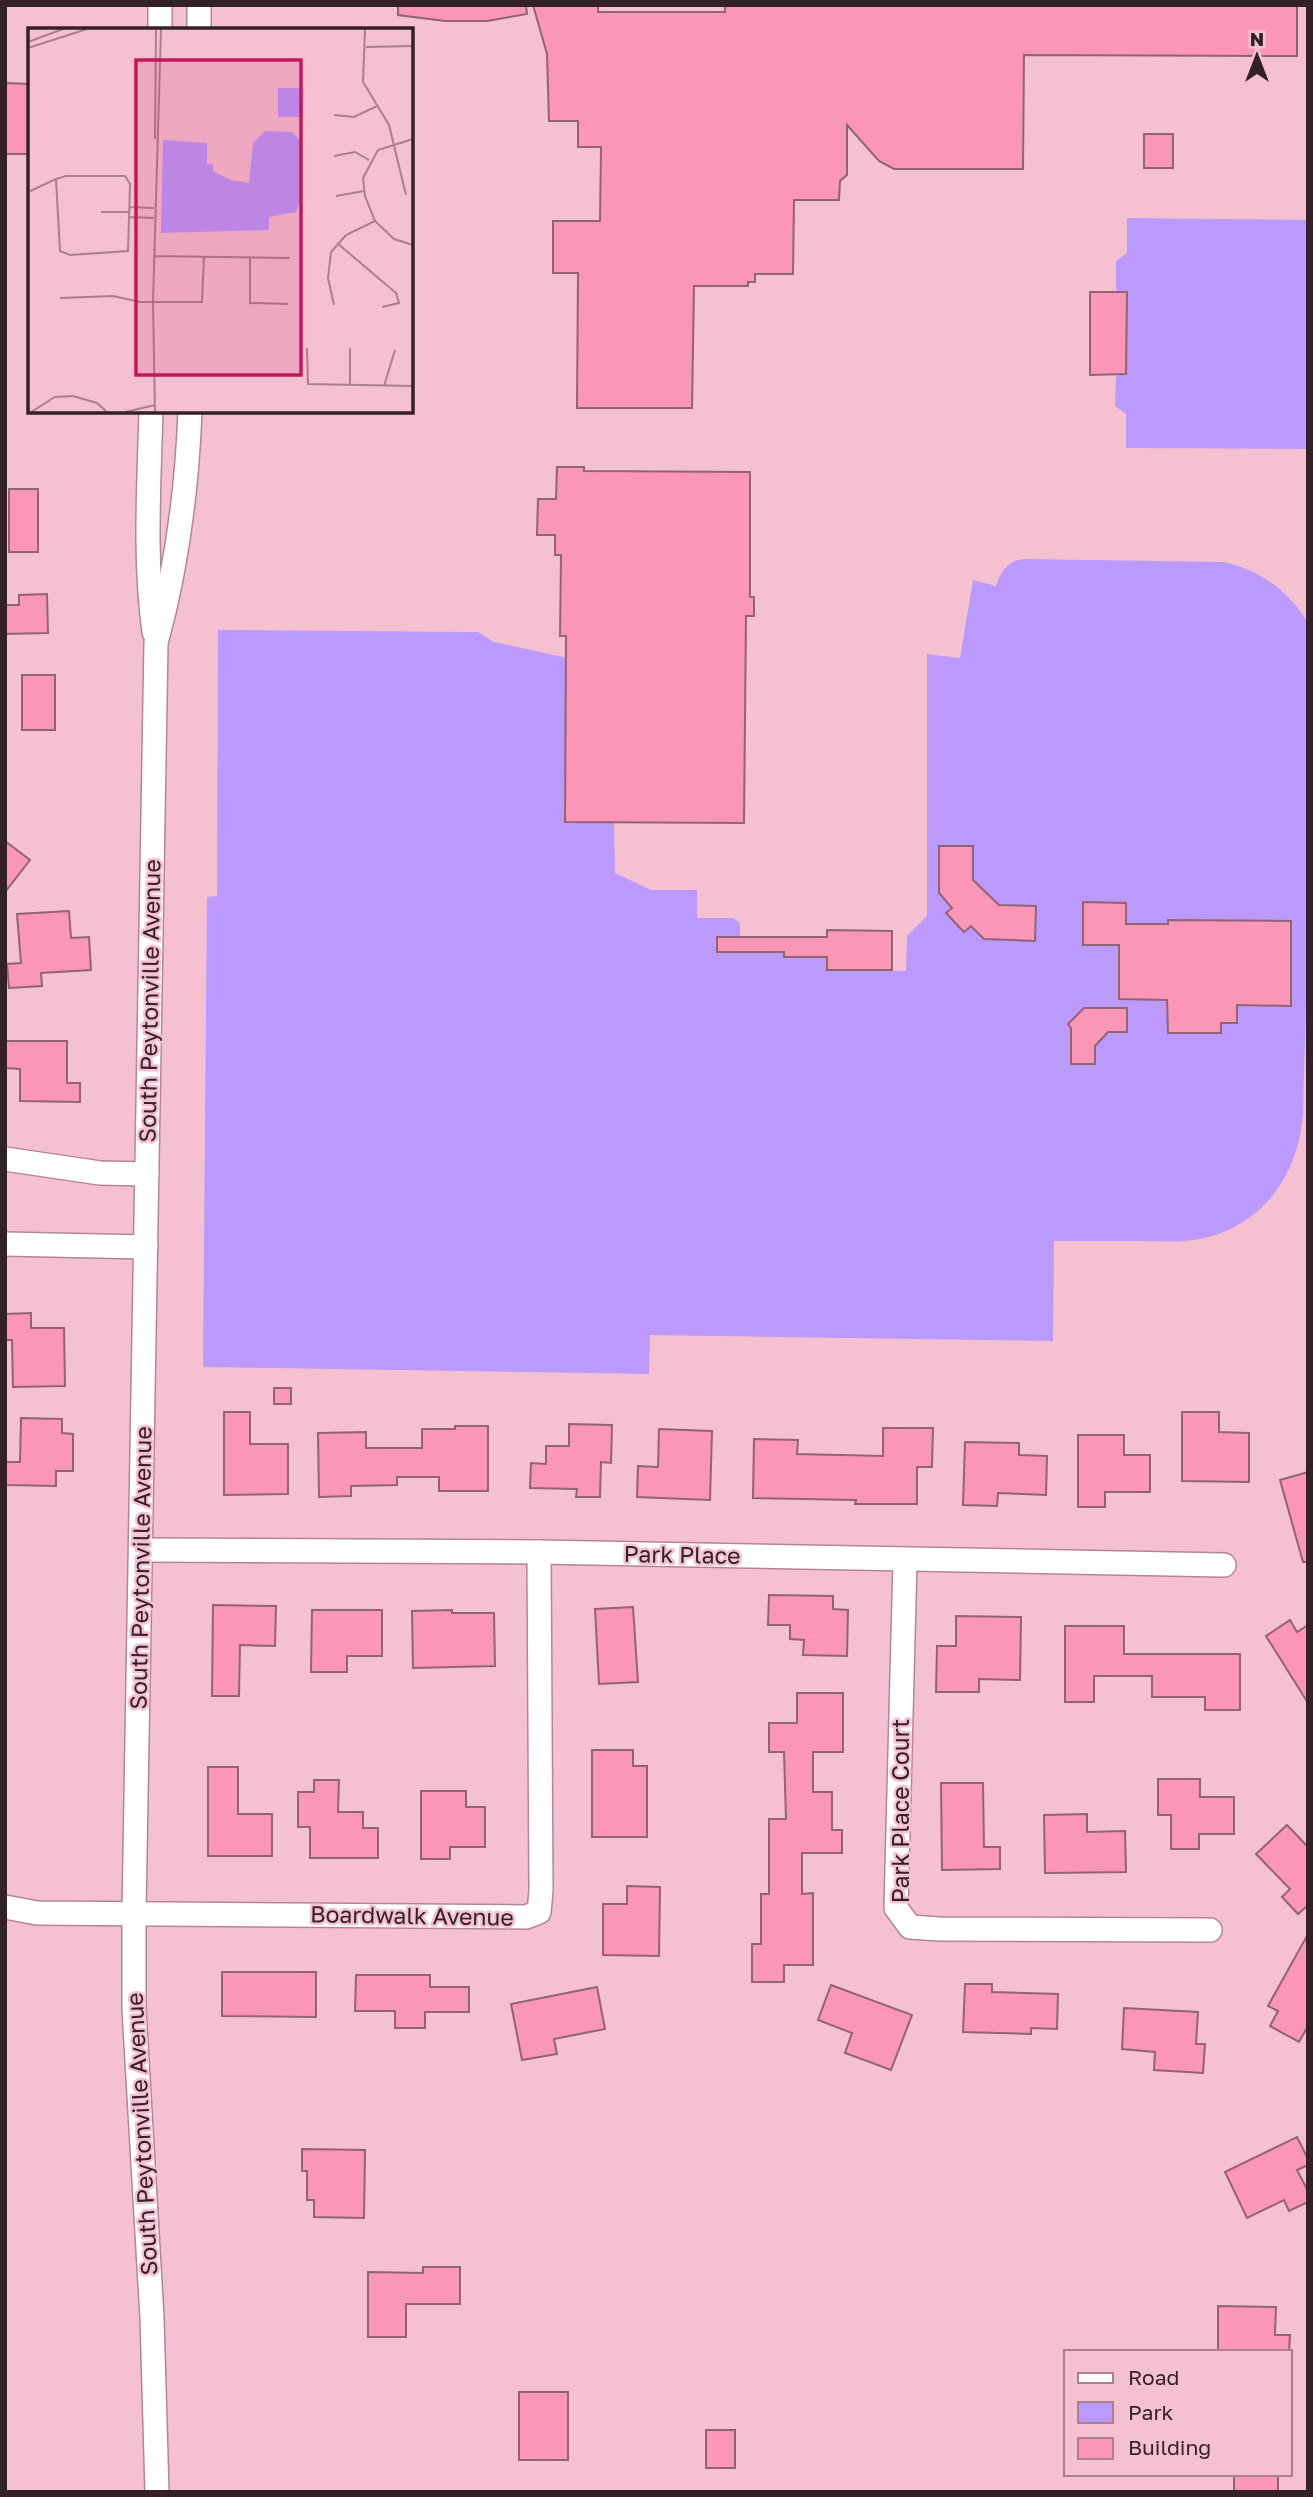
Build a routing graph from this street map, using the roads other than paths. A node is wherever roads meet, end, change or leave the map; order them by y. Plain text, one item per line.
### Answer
1 (160, 5) edge
2 (200, 5) edge
3 (160, 28) edge
4 (199, 28) edge
5 (151, 413) edge
6 (190, 413) edge
7 (156, 643) junction
8 (5, 1159) edge
9 (147, 1174) junction
10 (5, 1244) edge
11 (146, 1247) junction
12 (141, 1550) junction
13 (539, 1552) junction
14 (905, 1560) junction
15 (1224, 1565) dead end
16 (5, 1907) edge
17 (134, 1913) junction
18 (1210, 1930) dead end
19 (157, 2492) edge

1 - 3 street
2 - 4 street
5 - 7 street, South Peytonville Avenue
6 - 7 street, South Peytonville Avenue
7 - 9 street, South Peytonville Avenue
8 - 9 street
9 - 11 street, South Peytonville Avenue
10 - 11 street
11 - 12 street, South Peytonville Avenue
12 - 13 street, Park Place
12 - 17 street, South Peytonville Avenue
13 - 14 street, Park Place
13 - 17 street, Boardwalk Avenue
14 - 15 street, Park Place
14 - 18 street, Park Place Court
16 - 17 street
17 - 19 street, South Peytonville Avenue

